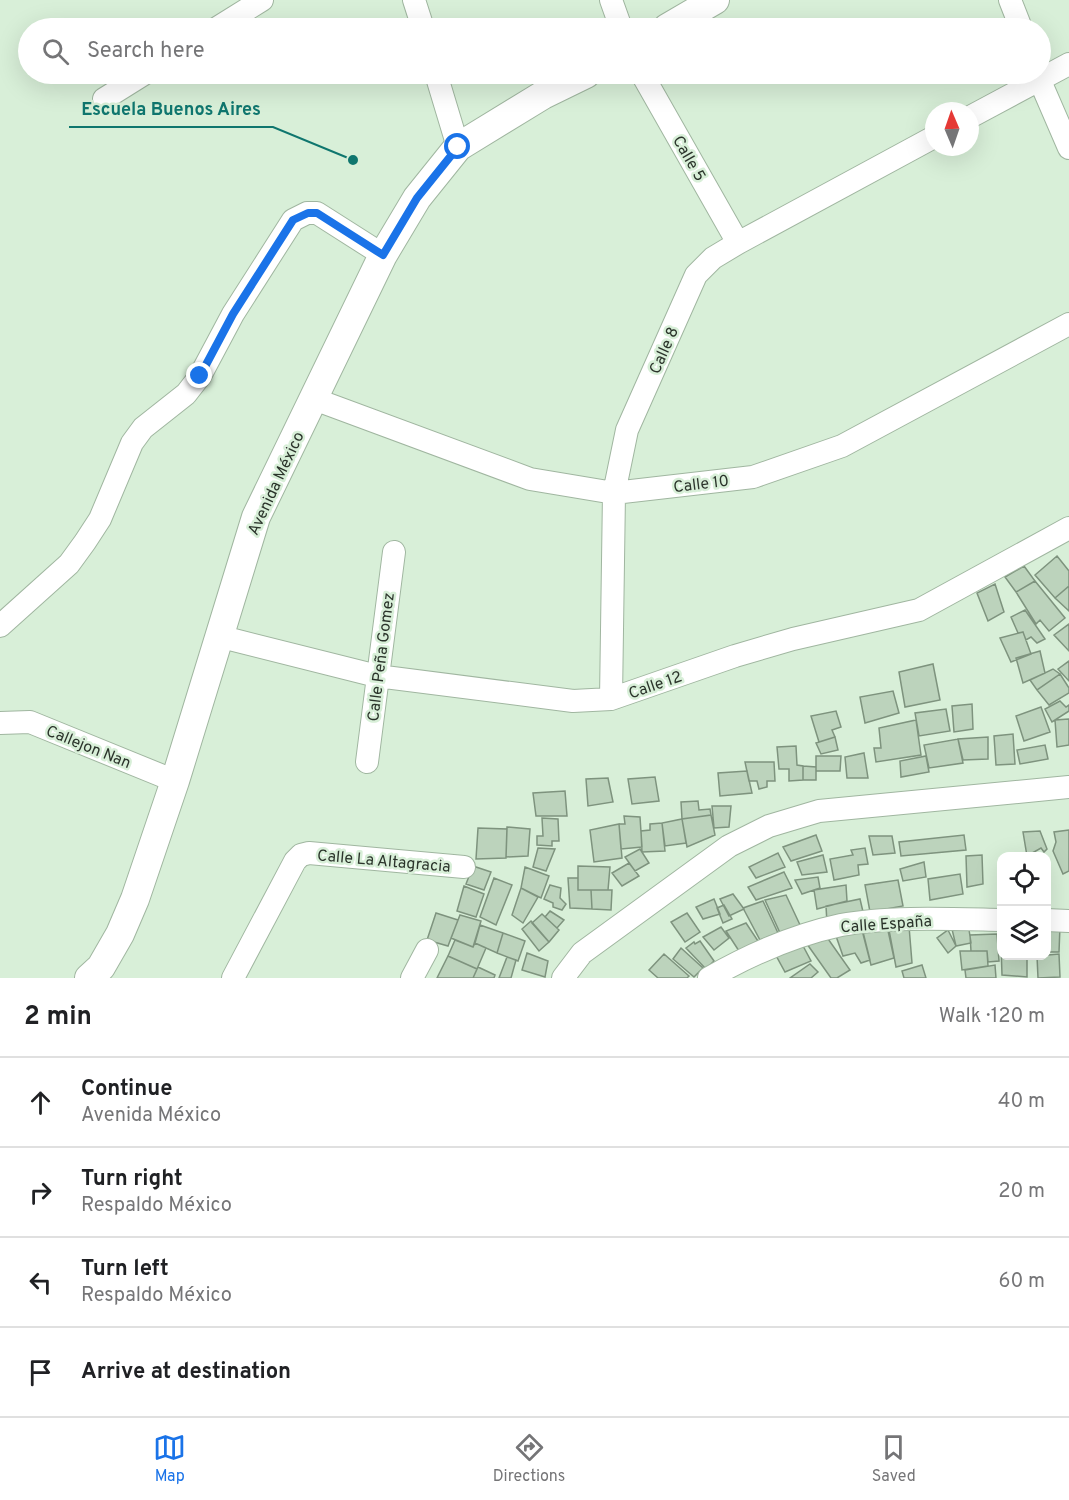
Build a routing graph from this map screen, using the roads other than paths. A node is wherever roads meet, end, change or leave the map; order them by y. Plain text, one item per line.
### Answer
1 (262, 0) edge
2 (414, 0) edge
3 (611, 0) edge
4 (715, 0) edge
5 (1010, 0) edge
6 (232, 18) edge
7 (420, 18) edge
8 (617, 18) edge
9 (684, 18) edge
10 (1017, 18) edge
11 (1069, 63) edge
12 (1051, 71) edge
13 (128, 84) edge
14 (439, 84) edge
15 (565, 84) edge
16 (648, 84) edge
17 (1026, 84) edge
18 (1042, 84) edge
19 (104, 99) dead end
20 (979, 112) edge
21 (925, 141) edge
22 (458, 147) junction
23 (1069, 148) edge
24 (738, 243) junction
25 (383, 255) junction
26 (1069, 324) edge
27 (314, 399) junction
28 (614, 493) junction
29 (1069, 528) edge
30 (394, 552) dead end
31 (0, 626) edge
32 (218, 636) junction
33 (377, 676) junction
34 (611, 699) junction
35 (0, 723) edge
36 (368, 762) dead end
37 (175, 781) junction
38 (1069, 788) edge
39 (464, 867) dead end
40 (997, 920) edge
41 (1051, 920) edge
42 (1069, 921) edge
43 (428, 950) dead end
44 (101, 974) edge
45 (233, 978) edge
46 (412, 978) edge
47 (563, 978) edge
48 (709, 978) edge

1 - 6 street
2 - 7 street
3 - 8 street
4 - 9 street
5 - 10 street
11 - 12 street
13 - 19 street
14 - 22 street
15 - 22 street, Avenida México
16 - 24 street, Calle 5
17 - 20 street
18 - 23 street
21 - 24 street, Calle 8
22 - 25 street, Avenida México
24 - 28 street, Calle 8
25 - 27 street, Avenida México
25 - 31 street
26 - 28 street, Calle 10
27 - 28 street, Calle 10
27 - 32 street, Avenida México
28 - 34 street, Calle 8
29 - 34 street, Calle 12
30 - 33 street, Calle Peña Gomez
32 - 33 street, Calle 12
32 - 37 street, Avenida México
33 - 34 street, Calle 12
33 - 36 street, Calle Peña Gomez
35 - 37 street, Callejon Nan
37 - 44 street, Avenida México
38 - 47 street
39 - 45 street, Calle La Altagracia
40 - 48 street, Calle España
41 - 42 street
43 - 46 street

